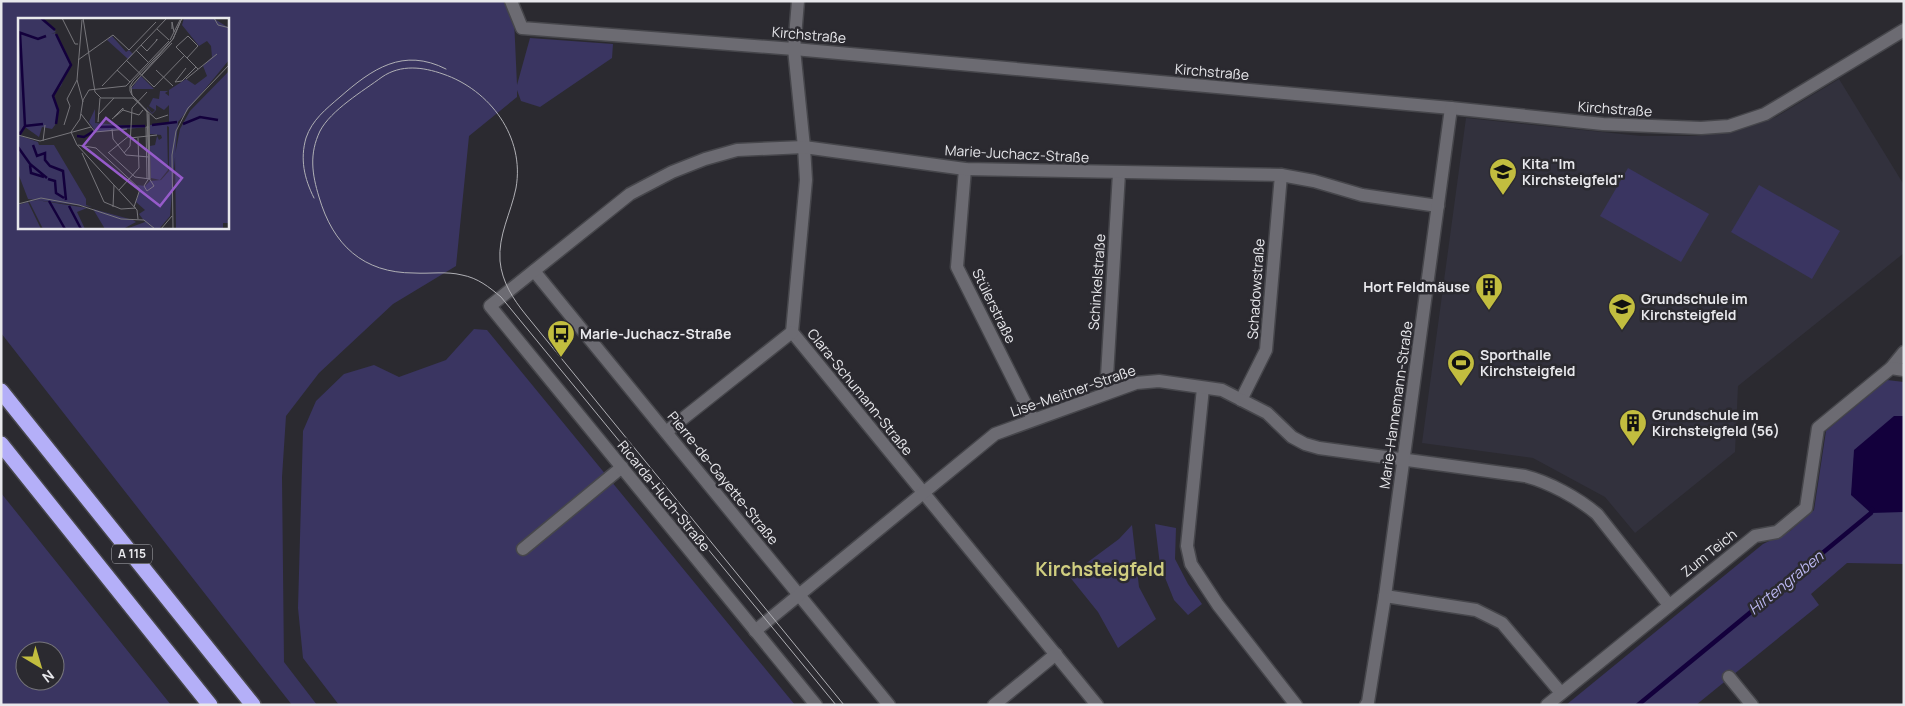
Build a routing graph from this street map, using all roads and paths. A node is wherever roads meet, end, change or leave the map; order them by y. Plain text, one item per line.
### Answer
1 (511, 1) edge
2 (798, 1) edge
3 (1904, 30) edge
4 (794, 49) junction
5 (1451, 108) junction
6 (804, 147) junction
7 (966, 169) junction
8 (1119, 173) junction
9 (1281, 175) junction
10 (1438, 206) junction
11 (534, 271) junction
12 (490, 306) joint
13 (792, 332) junction
14 (1904, 352) edge
15 (1891, 368) junction
16 (1904, 370) edge
17 (1203, 388) junction
18 (1, 391) edge
19 (1106, 393) junction
20 (1241, 400) junction
21 (1033, 419) junction
22 (666, 432) junction
23 (1, 444) edge
24 (1402, 459) junction
25 (622, 467) junction
26 (923, 494) junction
27 (523, 549) dead end
28 (798, 595) junction
29 (1385, 596) junction
30 (1669, 605) junction
31 (755, 631) junction
32 (1056, 654) junction
33 (1729, 677) dead end
34 (1561, 693) junction
35 (1289, 702) edge
36 (210, 705) edge
37 (253, 705) edge
38 (816, 705) edge
39 (889, 705) edge
40 (994, 705) edge
41 (1097, 705) edge
42 (1366, 705) edge
43 (1547, 705) edge
44 (1752, 705) edge

1 - 4 street, Kirchstraße
2 - 4 street, Clara-Schumann-Straße
3 - 5 street, Kirchstraße
4 - 5 street, Kirchstraße
4 - 6 street, Clara-Schumann-Straße
5 - 10 street, Marie-Hannemann-Straße
6 - 7 street, Marie-Juchacz-Straße
6 - 11 street, Marie-Juchacz-Straße
6 - 13 street, Clara-Schumann-Straße
7 - 8 street, Marie-Juchacz-Straße
7 - 21 street, Stülerstraße
8 - 9 street, Marie-Juchacz-Straße
8 - 19 street, Schinkelstraße
9 - 10 street, Marie-Juchacz-Straße
9 - 20 street, Schadowstraße
10 - 24 street, Marie-Hannemann-Straße
11 - 12 street, Marie-Juchacz-Straße
11 - 22 street, Pierre-de-Gayette-Straße
12 - 25 street, Ricarda-Huch-Straße
13 - 22 street
13 - 26 street, Clara-Schumann-Straße
14 - 15 street, Zum Teich
15 - 16 street
15 - 30 street, Zum Teich
17 - 19 street, Lise-Meitner-Straße
17 - 20 street, Lise-Meitner-Straße
17 - 35 street
18 - 37 highway, A 115
19 - 21 street, Lise-Meitner-Straße
20 - 24 street, Lise-Meitner-Straße
21 - 26 street, Lise-Meitner-Straße
22 - 28 street, Pierre-de-Gayette-Straße
23 - 36 highway, A 115
24 - 29 street, Marie-Hannemann-Straße
24 - 30 street, Lise-Meitner-Straße
25 - 27 street
25 - 31 street, Ricarda-Huch-Straße
26 - 28 street, Lise-Meitner-Straße
26 - 32 street, Clara-Schumann-Straße
28 - 31 street, Lise-Meitner-Straße
28 - 39 street, Pierre-de-Gayette-Straße
29 - 34 street
29 - 42 street, Marie-Hannemann-Straße
30 - 34 street, Zum Teich
31 - 38 street, Ricarda-Huch-Straße
32 - 40 street
32 - 41 street, Clara-Schumann-Straße
33 - 44 street
34 - 43 street, Zum Teich

